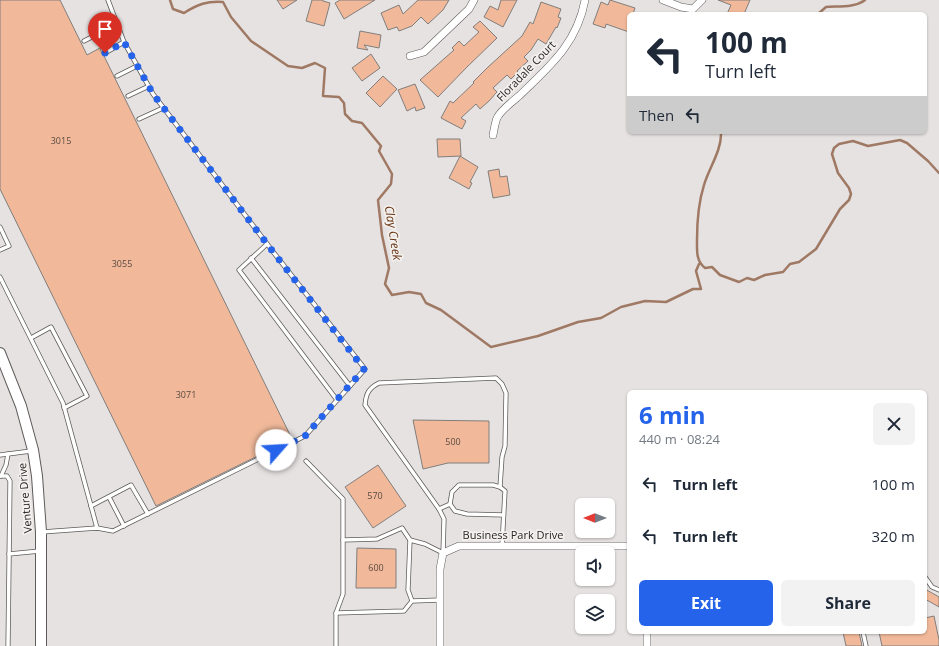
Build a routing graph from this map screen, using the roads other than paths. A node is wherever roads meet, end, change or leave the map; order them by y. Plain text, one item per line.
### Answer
1 (108, 0) edge
2 (474, 0) edge
3 (585, 0) edge
4 (663, 0) edge
5 (702, 0) edge
6 (117, 24) junction
7 (84, 41) dead end
8 (124, 42) junction
9 (105, 53) dead end
10 (410, 56) dead end
11 (137, 66) junction
12 (117, 76) dead end
13 (149, 86) junction
14 (128, 96) dead end
15 (164, 108) junction
16 (139, 120) dead end
17 (492, 135) dead end
18 (0, 227) edge
19 (267, 244) junction
20 (0, 250) edge
21 (251, 258) junction
22 (0, 277) edge
23 (31, 338) junction
24 (0, 353) edge
25 (350, 386) junction
26 (337, 400) junction
27 (64, 408) junction
28 (32, 450) junction
29 (8, 454) junction
30 (0, 455) edge
31 (306, 461) dead end
32 (1, 476) edge
33 (500, 487) junction
34 (108, 497) junction
35 (450, 504) junction
36 (91, 506) junction
37 (439, 509) junction
38 (148, 514) junction
39 (504, 515) junction
40 (124, 526) junction
41 (97, 528) junction
42 (41, 532) junction
43 (343, 540) junction
44 (410, 540) junction
45 (502, 546) junction
46 (627, 546) edge
47 (41, 551) junction
48 (443, 553) junction
49 (9, 554) junction
50 (927, 580) edge
51 (939, 590) edge
52 (440, 600) junction
53 (412, 601) junction
54 (336, 613) junction
55 (647, 634) edge
56 (863, 634) edge
57 (8, 646) edge
58 (41, 646) edge
59 (336, 646) edge
60 (440, 646) edge
61 (647, 646) edge
62 (866, 646) edge

1 - 6 lane
2 - 10 street
3 - 17 street, Floradale Court
4 - 5 street
6 - 7 lane
6 - 8 lane
8 - 9 lane
8 - 11 lane
11 - 12 lane
11 - 13 lane
13 - 14 lane
13 - 15 lane
15 - 16 lane
15 - 19 lane
18 - 20 lane
19 - 21 lane
19 - 25 lane
21 - 25 lane
21 - 26 lane
22 - 23 lane
23 - 27 lane
23 - 27 lane
24 - 28 street, Venture Drive
25 - 26 lane
26 - 38 lane
27 - 36 lane
28 - 29 lane
28 - 42 street, Venture Drive
29 - 30 lane
29 - 32 lane
31 - 43 lane
32 - 49 lane
33 - 35 lane
33 - 37 lane
33 - 39 lane
34 - 36 lane
34 - 38 lane
34 - 40 lane
35 - 37 lane
35 - 39 lane
36 - 41 lane
37 - 48 lane
38 - 40 lane
39 - 45 lane
40 - 41 lane
41 - 42 lane
42 - 47 street, Venture Drive
43 - 44 lane
43 - 54 lane
44 - 48 lane
44 - 53 lane
45 - 46 street, Business Park Drive
45 - 48 street, Business Park Drive
47 - 49 lane
47 - 58 street, Venture Drive
48 - 52 street
49 - 57 lane
50 - 51 lane
52 - 53 lane
52 - 60 street
53 - 54 lane
54 - 59 lane
55 - 61 street
56 - 62 lane

